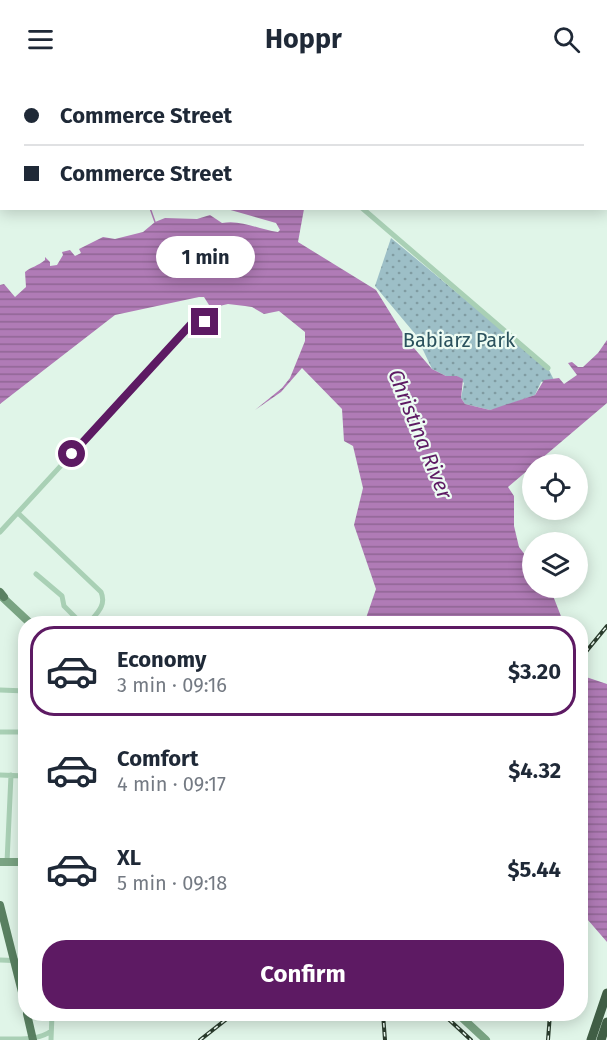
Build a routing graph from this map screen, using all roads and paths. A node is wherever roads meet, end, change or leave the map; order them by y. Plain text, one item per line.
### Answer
1 (364, 210) edge
2 (213, 326) dead end
3 (548, 368) dead end
4 (18, 513) junction
5 (0, 532) edge
6 (36, 574) dead end
7 (1, 596) edge
8 (22, 616) edge
9 (74, 616) edge
10 (95, 616) edge
11 (0, 690) edge
12 (18, 691) edge
13 (0, 732) edge
14 (18, 732) edge
15 (0, 775) edge
16 (11, 775) junction
17 (18, 775) edge
18 (4, 862) edge
19 (0, 905) edge
20 (0, 960) edge
21 (14, 961) junction
22 (18, 961) edge
23 (18, 977) edge
24 (607, 993) edge
25 (29, 1021) edge
26 (52, 1021) edge
27 (466, 1021) edge
28 (607, 1022) edge
29 (51, 1031) junction
30 (0, 1039) edge
31 (11, 1040) edge
32 (33, 1040) edge
33 (51, 1040) edge
34 (486, 1040) edge
35 (591, 1040) edge
36 (601, 1040) edge

1 - 3 street
2 - 4 street
4 - 5 street
4 - 10 street
6 - 9 street
7 - 8 main road
11 - 12 street
13 - 14 street
15 - 16 street
16 - 17 street
16 - 18 street
19 - 21 main road
20 - 21 street
21 - 22 street
21 - 23 main road
24 - 35 highway
25 - 32 main road
26 - 29 street
27 - 34 main road
28 - 36 highway
29 - 32 street
29 - 33 street
30 - 31 street
31 - 32 street

